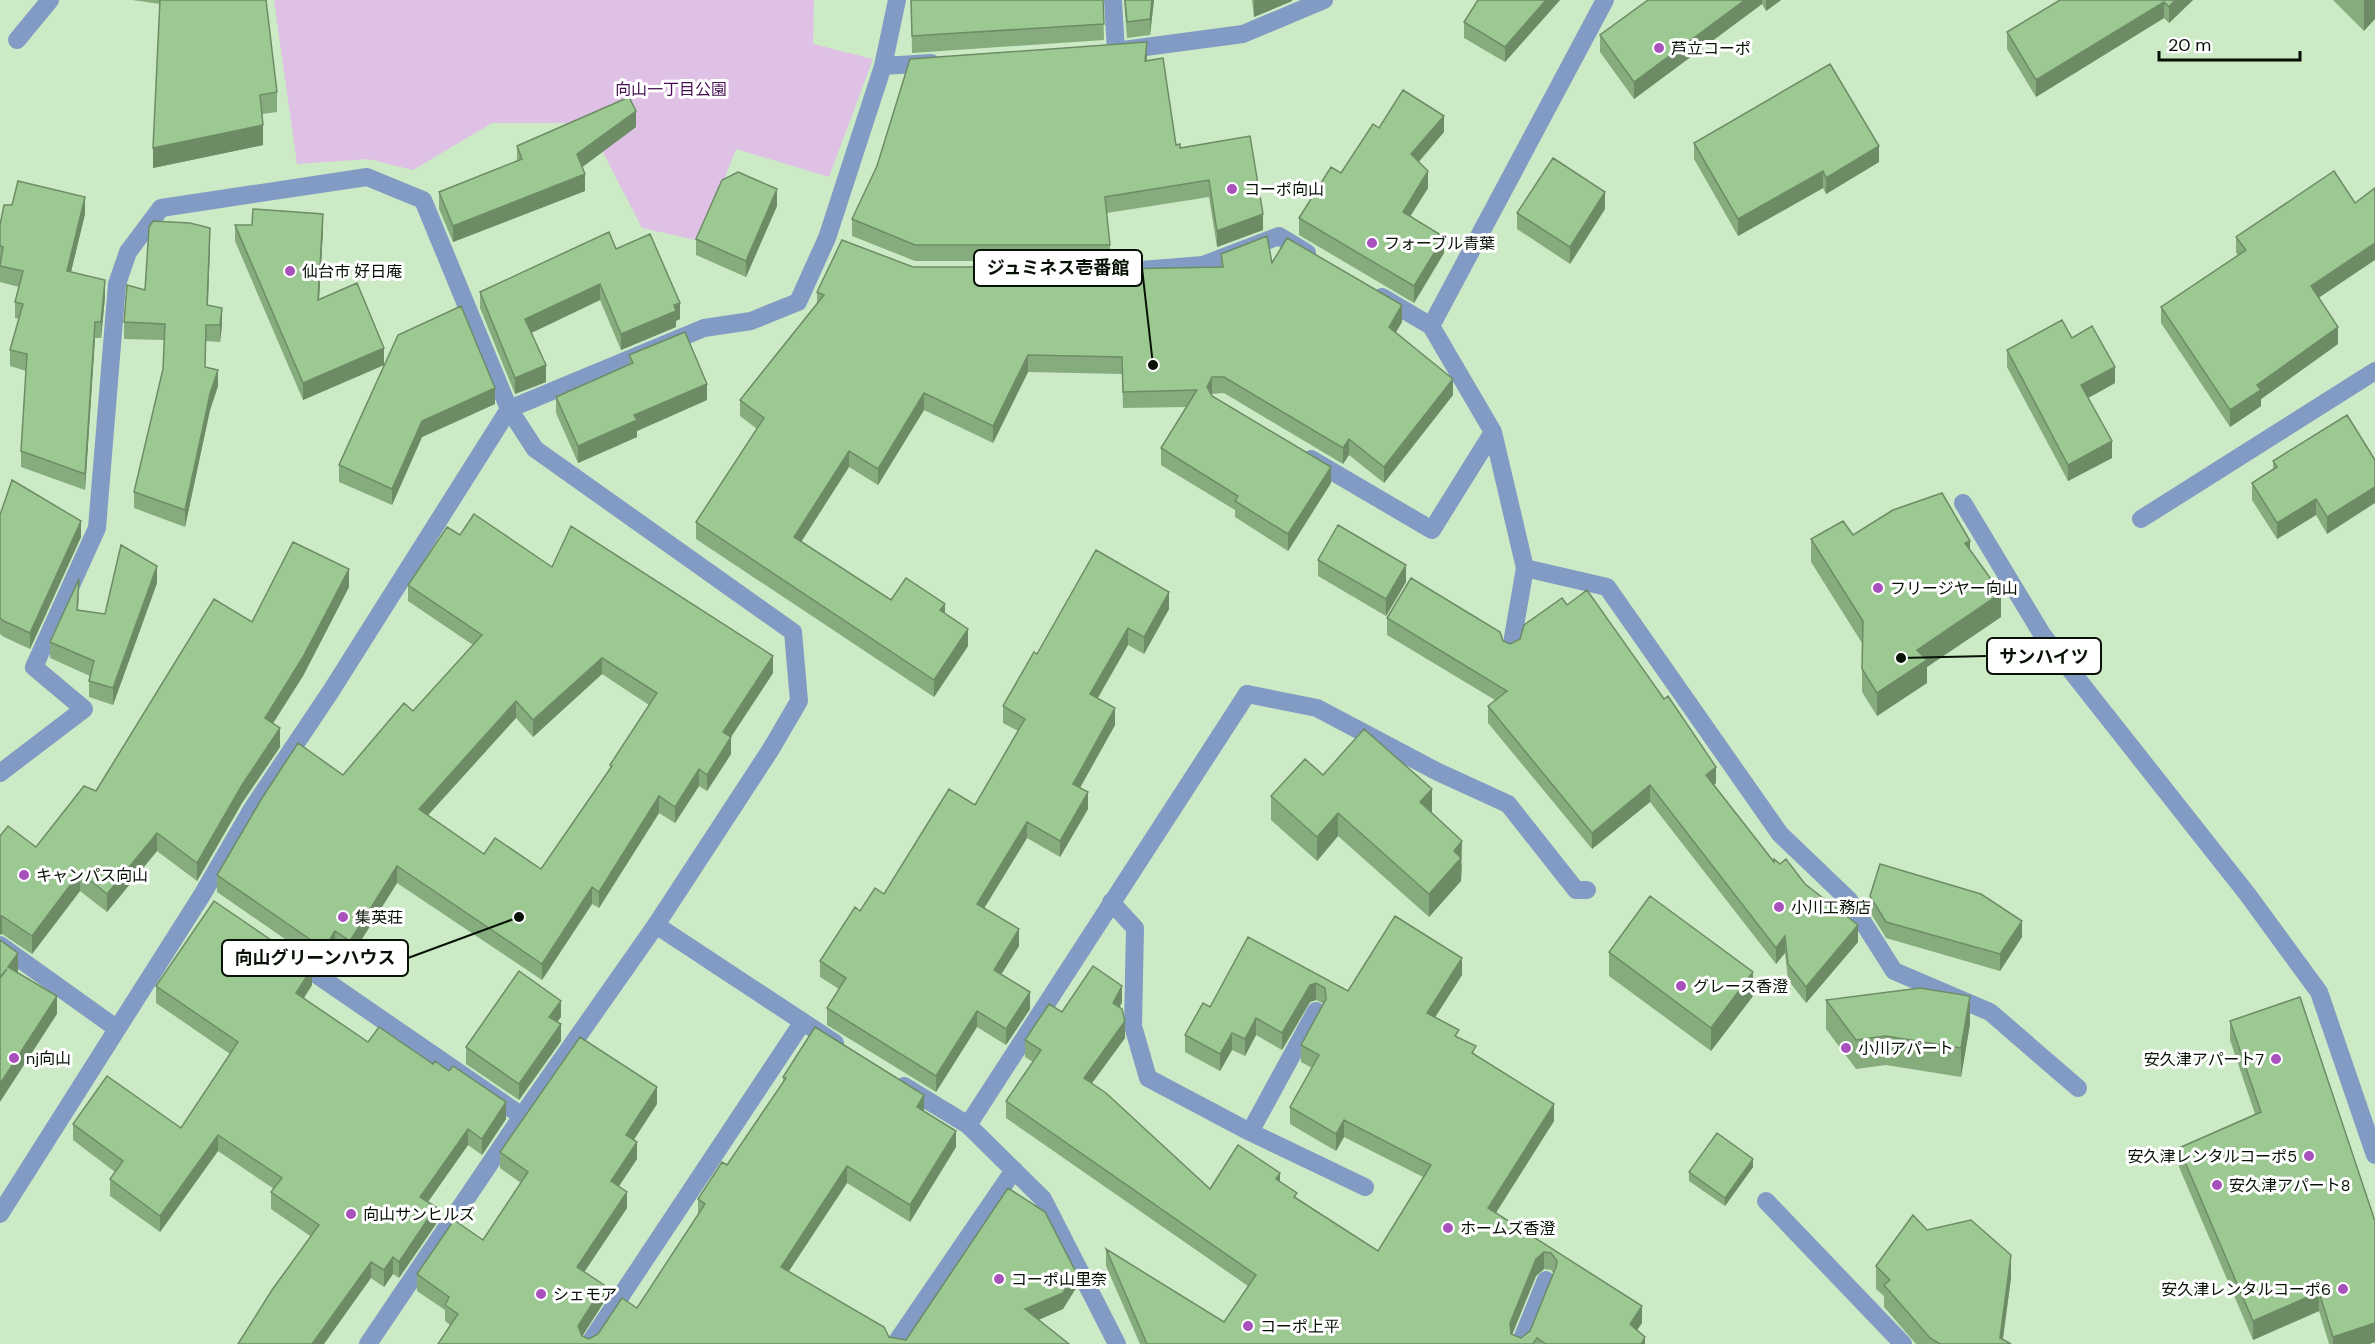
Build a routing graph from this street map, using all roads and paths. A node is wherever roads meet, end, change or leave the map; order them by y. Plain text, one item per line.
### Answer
1 (50, 0) edge
2 (897, 0) edge
3 (1113, 0) edge
4 (1324, 0) edge
5 (1605, 0) edge
6 (17, 40) dead end
7 (1116, 51) junction
8 (1093, 52) edge
9 (953, 61) edge
10 (883, 66) junction
11 (827, 238) junction
12 (849, 247) edge
13 (1319, 260) edge
14 (1124, 271) edge
15 (1370, 290) edge
16 (1431, 327) junction
17 (2375, 371) edge
18 (509, 409) junction
19 (1493, 432) junction
20 (1299, 452) edge
21 (1963, 503) dead end
22 (2141, 519) dead end
23 (1525, 568) junction
24 (1511, 649) edge
25 (0, 773) edge
26 (1587, 890) dead end
27 (202, 895) junction
28 (1111, 902) junction
29 (221, 908) edge
30 (656, 925) junction
31 (0, 946) edge
32 (279, 949) edge
33 (1316, 1011) dead end
34 (802, 1023) junction
35 (116, 1028) junction
36 (851, 1053) edge
37 (890, 1077) edge
38 (2078, 1088) dead end
39 (522, 1116) junction
40 (968, 1125) junction
41 (1250, 1132) junction
42 (2375, 1155) edge
43 (1014, 1170) junction
44 (1365, 1187) dead end
45 (1766, 1201) dead end
46 (0, 1214) edge
47 (1546, 1280) dead end
48 (368, 1344) edge
49 (589, 1344) edge
50 (895, 1344) edge
51 (1117, 1344) edge
52 (1520, 1344) edge
53 (1904, 1344) edge

1 - 6 street
2 - 10 street
3 - 7 street
4 - 7 street
5 - 16 street
7 - 8 street
9 - 10 street
10 - 11 street
11 - 12 street
11 - 18 street
13 - 14 street
15 - 16 street
16 - 19 street
17 - 22 street
18 - 25 street
18 - 27 street
18 - 30 street
19 - 20 street
19 - 23 street
21 - 42 street
23 - 24 street
23 - 38 street
26 - 28 street
27 - 29 street
27 - 35 street
28 - 40 street
28 - 41 street
30 - 34 street
30 - 39 street
31 - 35 street
32 - 39 street
33 - 41 street
34 - 36 street
34 - 49 street
35 - 46 street
37 - 40 street
39 - 48 street
40 - 43 street
41 - 44 street
43 - 50 street
43 - 51 street
45 - 53 street
47 - 52 street

